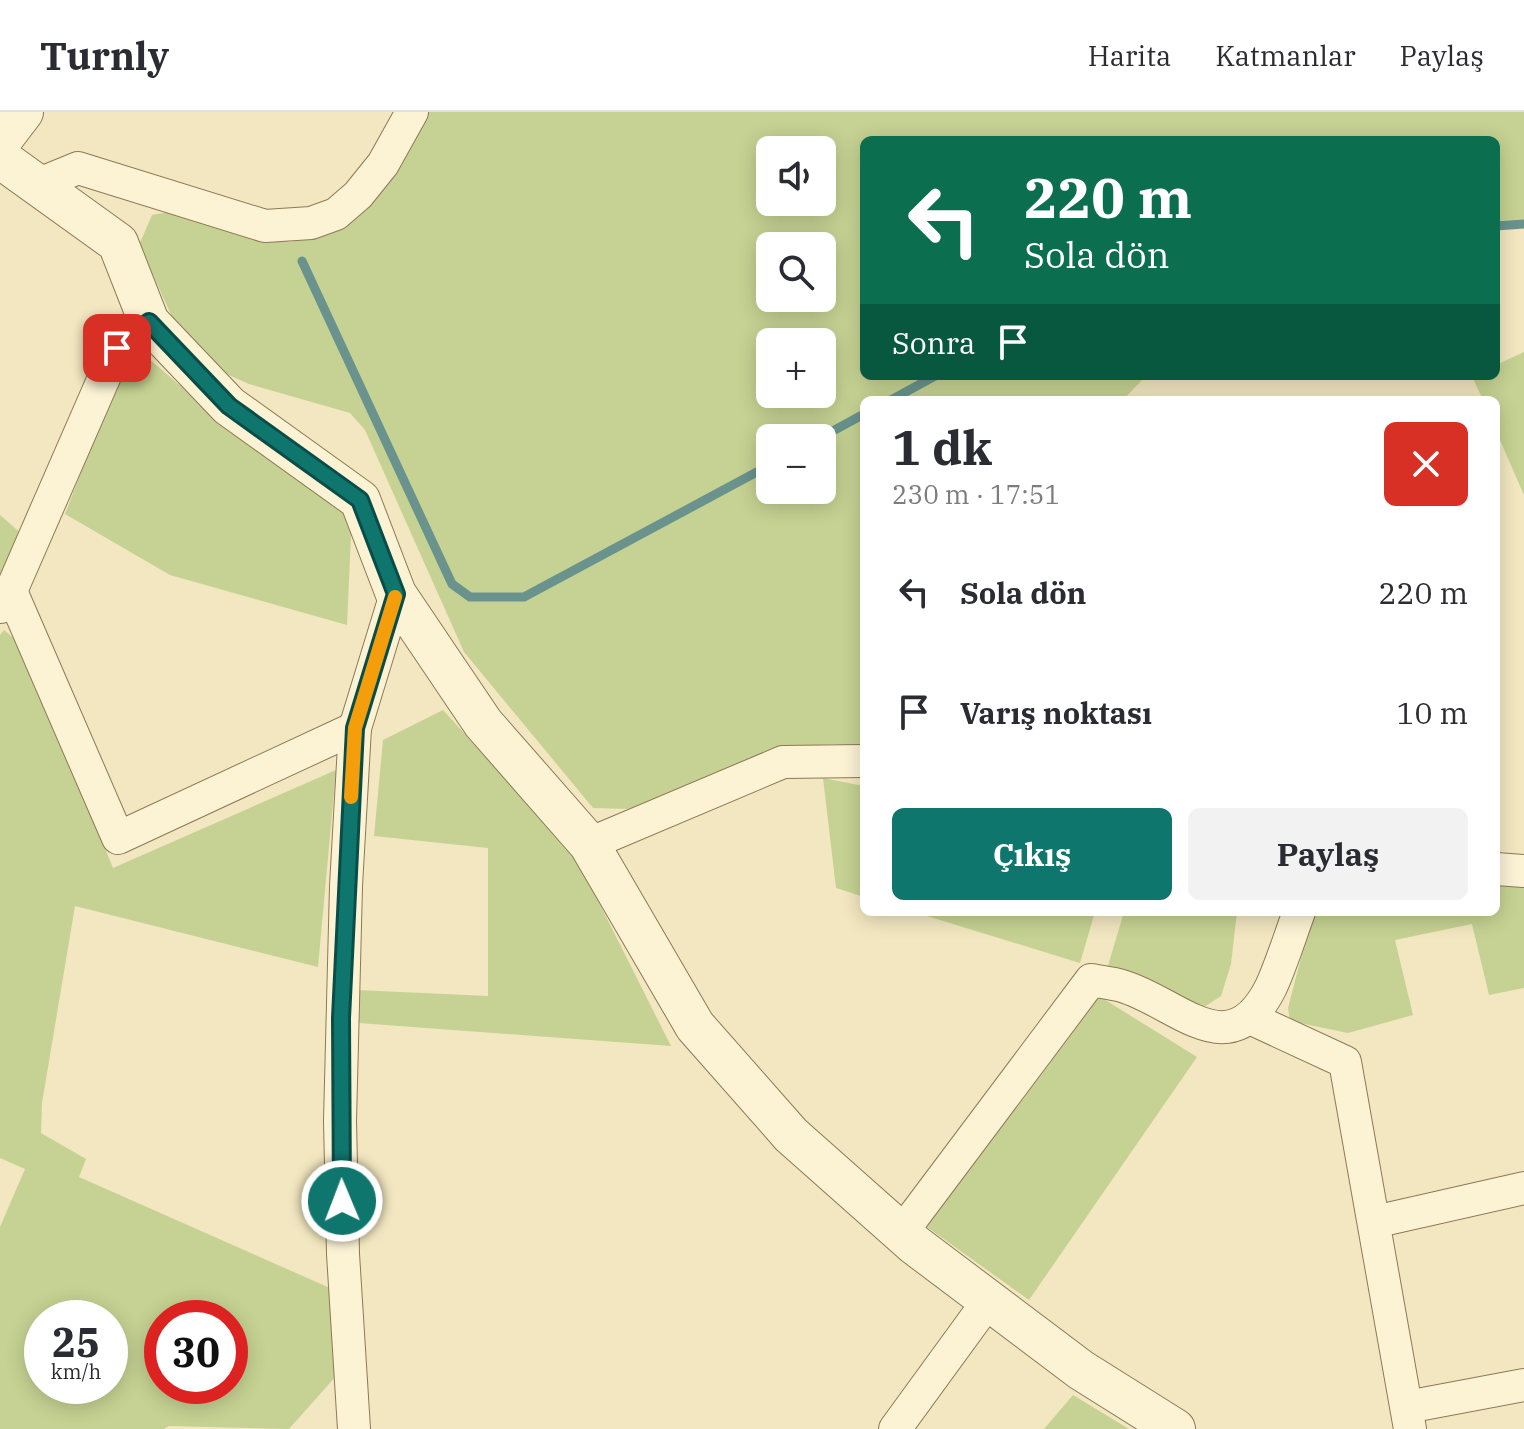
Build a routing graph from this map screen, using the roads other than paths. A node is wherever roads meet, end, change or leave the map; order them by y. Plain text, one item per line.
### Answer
1 (23, 112) edge
2 (412, 112) edge
3 (0, 142) edge
4 (0, 158) edge
5 (39, 184) junction
6 (149, 322) junction
7 (396, 594) junction
8 (6, 599) edge
9 (355, 728) junction
10 (860, 761) edge
11 (589, 844) junction
12 (1500, 869) edge
13 (1524, 871) edge
14 (1298, 916) edge
15 (1250, 1018) junction
16 (1524, 1188) edge
17 (1374, 1222) junction
18 (902, 1232) junction
19 (989, 1300) junction
20 (1524, 1385) edge
21 (1408, 1418) edge
22 (354, 1429) edge
23 (895, 1429) edge
24 (1175, 1429) edge

1 - 3 street
2 - 5 street
4 - 5 street
5 - 6 street
6 - 7 street
6 - 8 street
7 - 9 street
7 - 11 street
8 - 9 street
9 - 22 street
10 - 11 street
11 - 18 street
12 - 13 street
14 - 15 street
15 - 17 street
15 - 18 street
16 - 17 street
17 - 21 street
18 - 19 street
19 - 23 street
19 - 24 street
20 - 21 street

